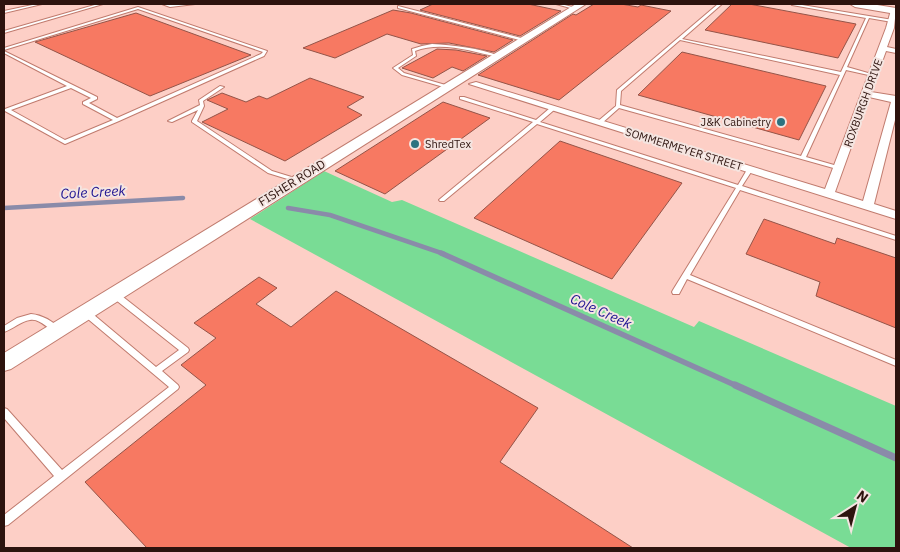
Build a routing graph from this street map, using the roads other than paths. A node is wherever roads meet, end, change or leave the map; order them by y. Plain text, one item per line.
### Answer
1 (40, 4) edge
2 (101, 4) edge
3 (127, 4) edge
4 (164, 4) edge
5 (193, 4) edge
6 (558, 4) edge
7 (720, 4) edge
8 (792, 4) edge
9 (855, 4) edge
10 (578, 6) edge
11 (399, 7) dead end
12 (138, 8) junction
13 (895, 11) edge
14 (4, 12) edge
15 (868, 17) junction
16 (892, 21) junction
17 (4, 32) edge
18 (678, 38) junction
19 (524, 40) junction
20 (4, 48) edge
21 (883, 48) junction
22 (896, 51) edge
23 (4, 52) edge
24 (498, 56) junction
25 (844, 68) junction
26 (842, 74) junction
27 (873, 75) junction
28 (473, 84) dead end
29 (71, 86) junction
30 (222, 87) dead end
31 (448, 87) junction
32 (866, 93) junction
33 (462, 98) dead end
34 (896, 100) edge
35 (202, 106) junction
36 (618, 106) junction
37 (552, 109) junction
38 (117, 120) junction
39 (170, 121) dead end
40 (537, 122) junction
41 (599, 123) junction
42 (803, 158) junction
43 (839, 168) junction
44 (750, 169) junction
45 (296, 180) junction
46 (739, 187) junction
47 (829, 194) junction
48 (442, 200) dead end
49 (868, 206) junction
50 (896, 215) edge
51 (896, 238) edge
52 (686, 276) junction
53 (676, 292) dead end
54 (114, 294) junction
55 (85, 312) junction
56 (4, 329) edge
57 (57, 330) junction
58 (4, 363) edge
59 (896, 363) edge
60 (156, 371) junction
61 (4, 412) edge
62 (61, 476) junction
63 (4, 521) edge

1 - 14 lane
2 - 17 lane
3 - 12 lane
4 - 5 lane
6 - 10 lane
7 - 18 lane
8 - 15 lane
9 - 13 main road
10 - 19 street, FISHER ROAD
11 - 19 lane
12 - 20 lane
12 - 38 lane
13 - 16 street, ROXBURGH DRIVE
15 - 16 lane
15 - 25 lane
16 - 21 street, ROXBURGH DRIVE
18 - 26 lane
18 - 36 lane
19 - 24 street, FISHER ROAD
21 - 22 street
21 - 27 street, ROXBURGH DRIVE
23 - 29 lane
24 - 31 street, FISHER ROAD
24 - 31 lane
25 - 26 lane
25 - 27 lane
26 - 42 lane
27 - 32 street, ROXBURGH DRIVE
28 - 37 street, SOMMERMEYER STREET
29 - 38 lane
29 - 38 lane
30 - 35 lane
31 - 45 street, FISHER ROAD
32 - 34 street
32 - 43 street, ROXBURGH DRIVE
33 - 40 lane
34 - 49 street
35 - 39 lane
35 - 45 lane
36 - 41 lane
36 - 42 lane
37 - 40 lane
37 - 41 street, SOMMERMEYER STREET
40 - 46 lane
40 - 48 lane
41 - 44 street, SOMMERMEYER STREET
42 - 43 lane
43 - 47 street, ROXBURGH DRIVE
44 - 46 lane
44 - 47 street, SOMMERMEYER STREET
45 - 54 street, FISHER ROAD
46 - 51 lane
46 - 52 lane
47 - 49 street, SOMMERMEYER STREET
49 - 50 street, SOMMERMEYER STREET
52 - 53 lane
52 - 59 lane
54 - 55 street, FISHER ROAD
54 - 60 lane
55 - 57 street, FISHER ROAD
55 - 60 lane
56 - 57 lane
57 - 58 street, FISHER ROAD
60 - 62 lane
61 - 62 lane
62 - 63 lane

